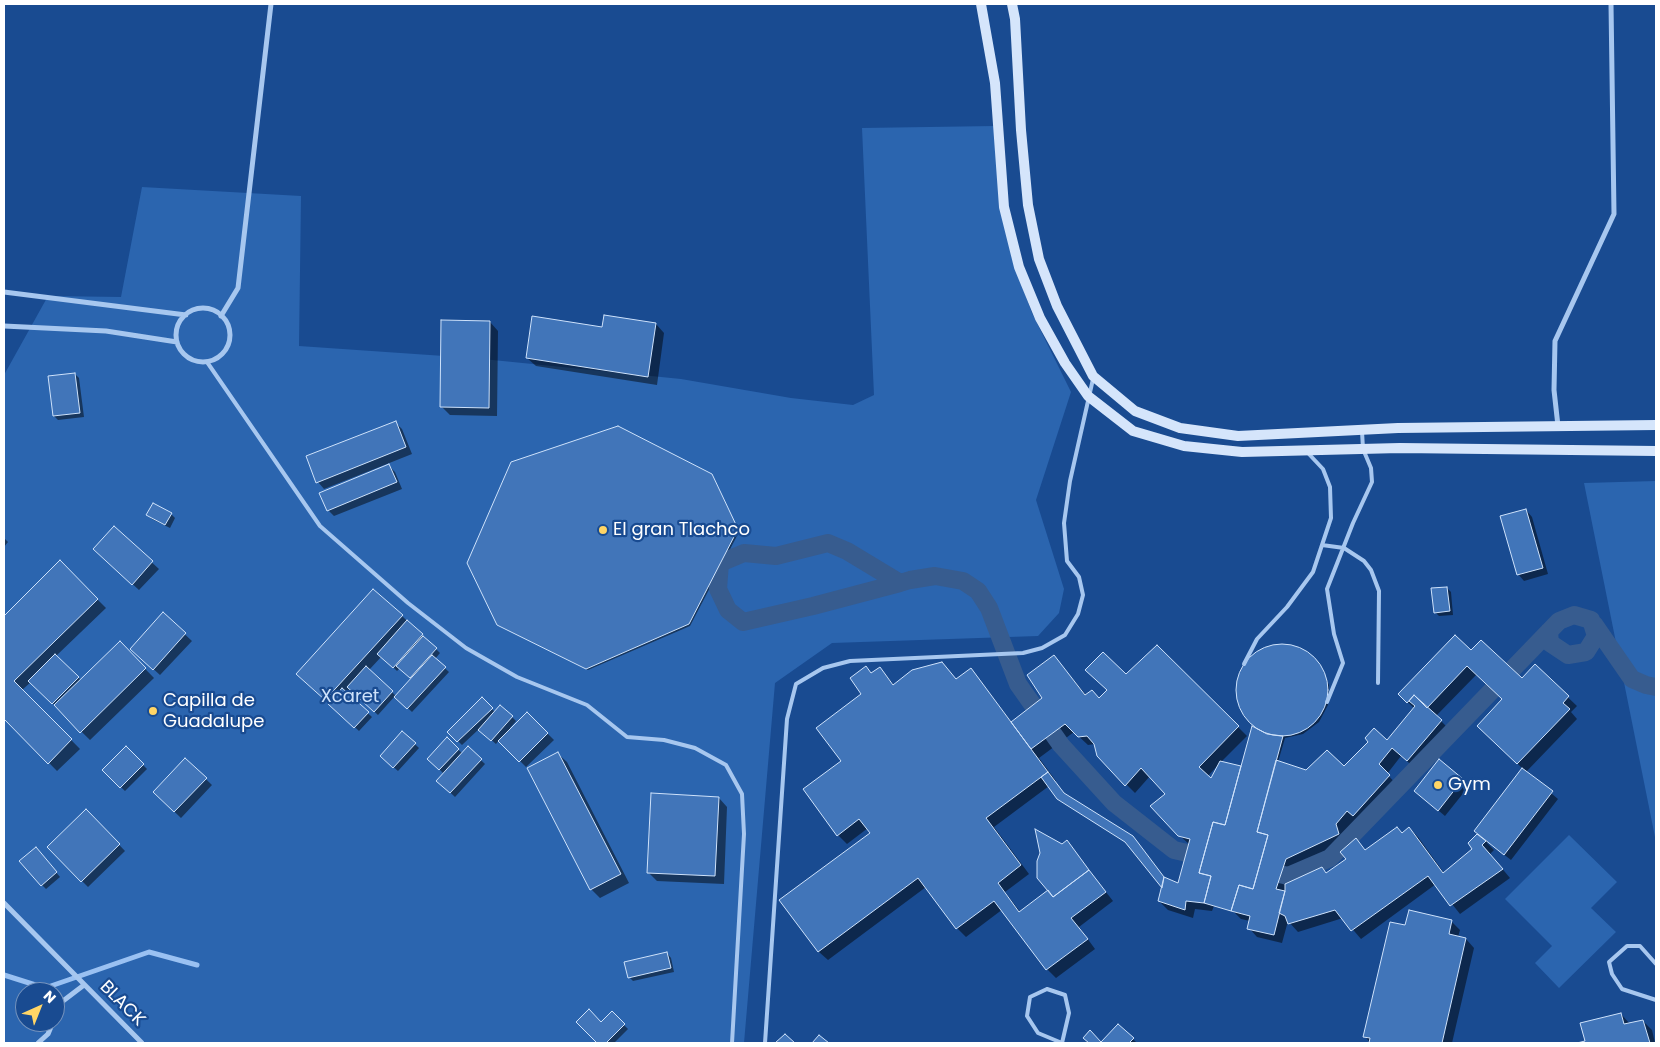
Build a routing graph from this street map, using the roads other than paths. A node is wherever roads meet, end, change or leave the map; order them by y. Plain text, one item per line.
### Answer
1 (271, 4) edge
2 (980, 4) edge
3 (1012, 4) edge
4 (1611, 4) edge
5 (4, 292) edge
6 (186, 314) junction
7 (221, 316) junction
8 (4, 326) edge
9 (177, 342) junction
10 (206, 362) junction
11 (1093, 376) junction
12 (1088, 396) junction
13 (1656, 425) edge
14 (1558, 426) junction
15 (1362, 430) junction
16 (1364, 449) junction
17 (1306, 450) junction
18 (1656, 451) edge
19 (1322, 545) junction
20 (1344, 548) junction
21 (1244, 664) dead end
22 (1378, 683) dead end
23 (1326, 702) dead end
24 (4, 903) edge
25 (1656, 964) edge
26 (84, 985) junction
27 (65, 1000) edge
28 (1656, 1000) edge
29 (49, 1032) edge
30 (38, 1043) edge
31 (142, 1043) edge
32 (732, 1043) edge
33 (765, 1043) edge
34 (1062, 1043) edge

1 - 7 street
2 - 12 street
3 - 11 street
4 - 14 street
5 - 6 street
6 - 7 street
6 - 9 street
7 - 10 street
8 - 9 street
9 - 10 street
10 - 32 lane
11 - 12 lane
11 - 15 street
12 - 17 street
12 - 33 lane
13 - 14 street
14 - 15 street
15 - 16 lane
16 - 17 street
16 - 18 street
16 - 20 lane
17 - 19 lane
19 - 20 lane
19 - 21 lane
20 - 22 lane
20 - 23 lane
24 - 26 street, BLACK
25 - 28 lane
26 - 27 street
26 - 31 street, BLACK
29 - 30 street
34 - 34 lane

